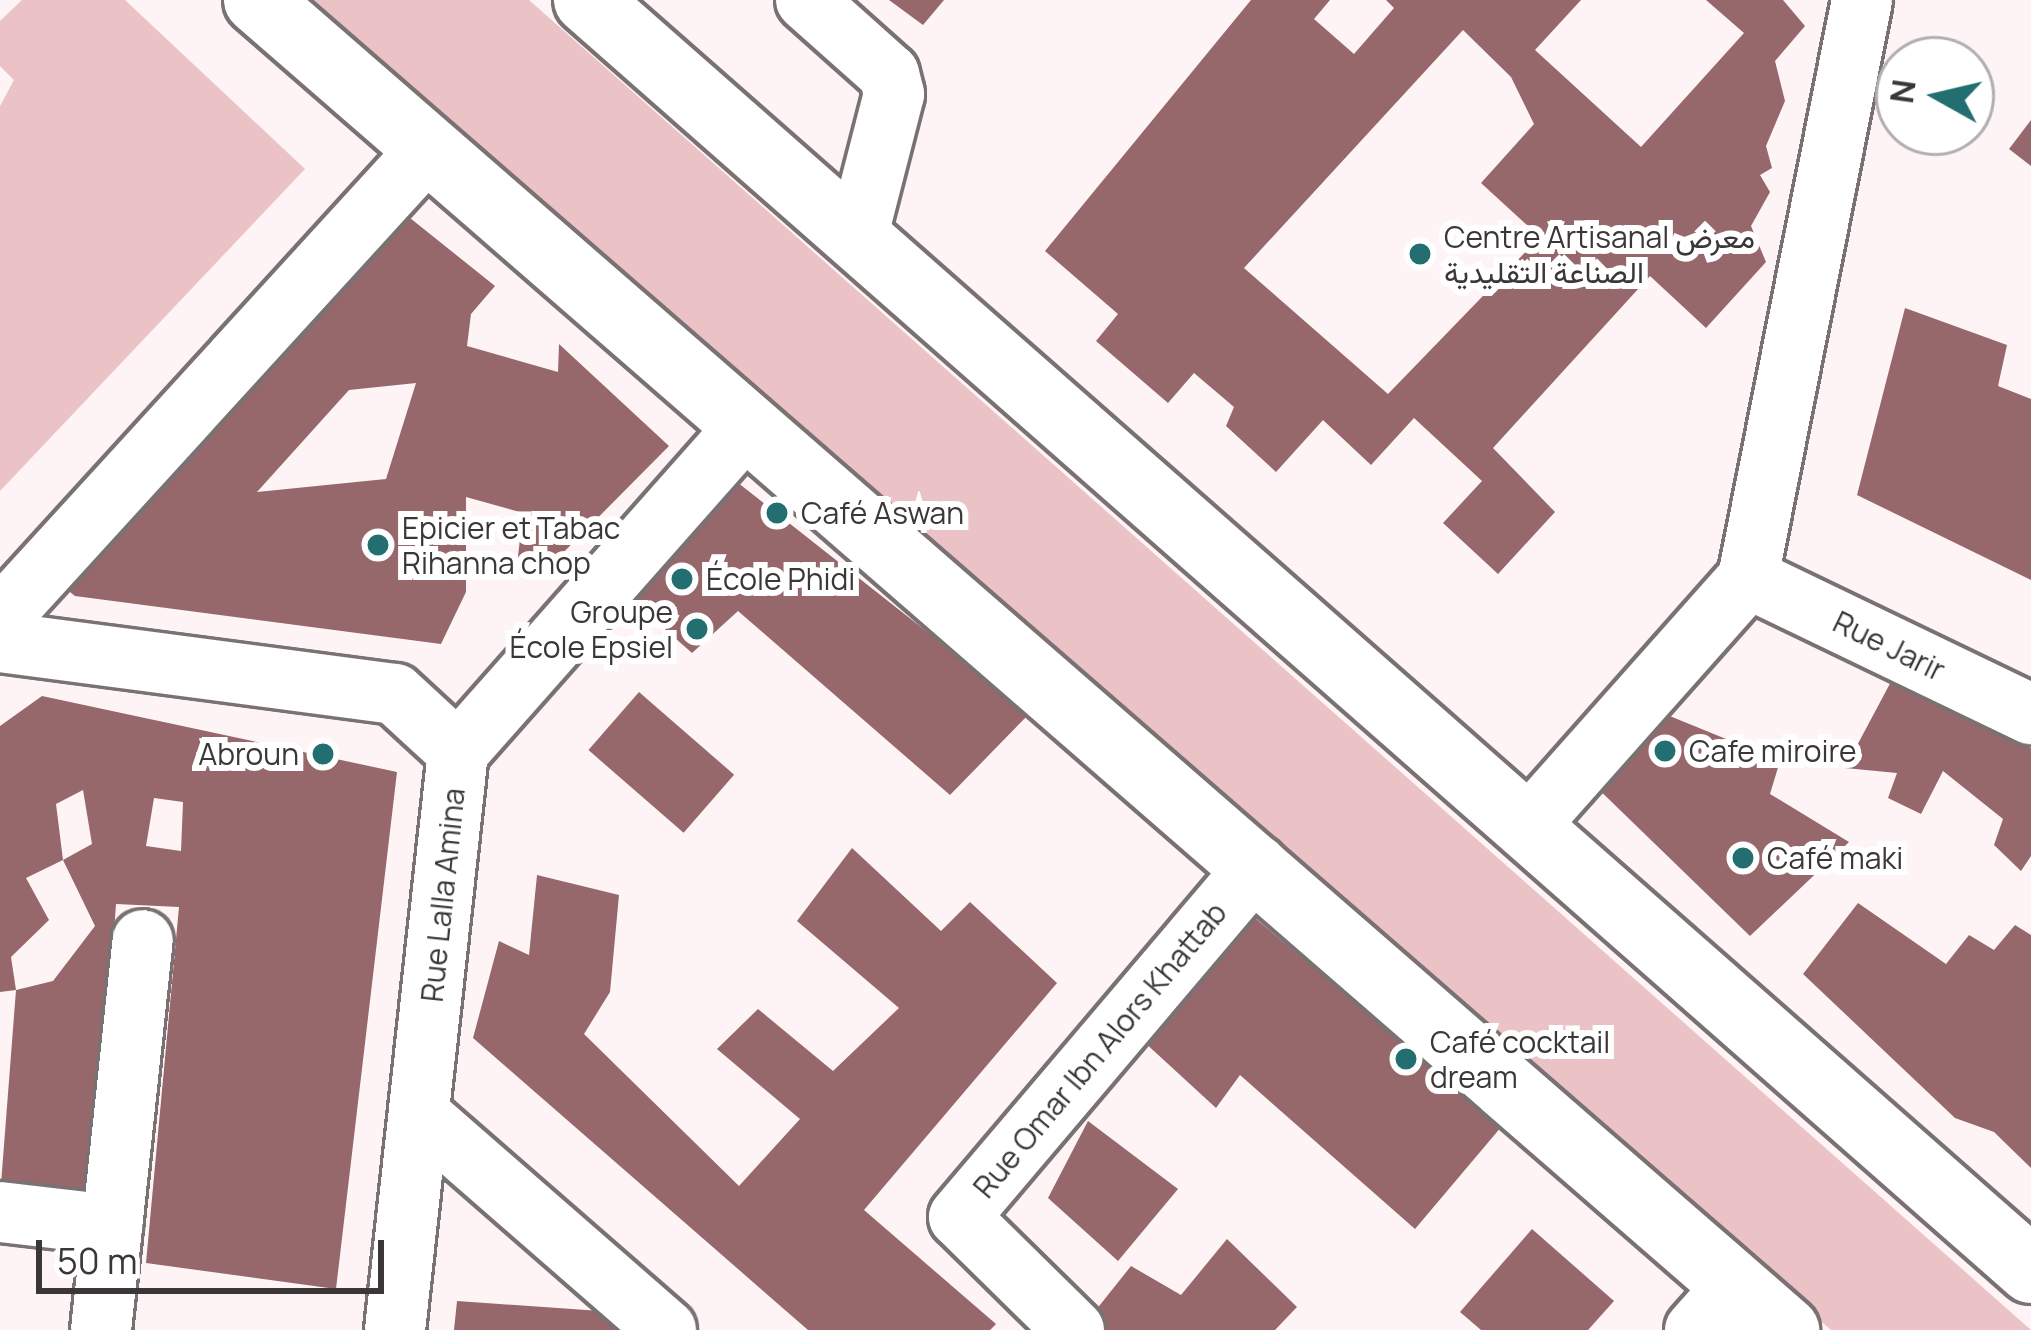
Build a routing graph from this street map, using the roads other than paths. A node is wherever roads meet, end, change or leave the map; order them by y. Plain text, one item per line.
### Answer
1 (257, 0) edge
2 (587, 0) edge
3 (806, 0) edge
4 (1862, 0) edge
5 (429, 148) junction
6 (858, 234) junction
7 (748, 424) junction
8 (1748, 578) junction
9 (0, 619) edge
10 (0, 642) edge
11 (2031, 714) edge
12 (458, 752) junction
13 (1529, 825) junction
14 (1257, 865) junction
15 (143, 940) dead end
16 (421, 1116) junction
17 (0, 1212) edge
18 (112, 1225) junction
19 (2031, 1270) edge
20 (1714, 1308) edge
21 (101, 1330) edge
22 (395, 1330) edge
23 (666, 1330) edge
24 (1074, 1330) edge
25 (1786, 1330) edge

1 - 5 main road
2 - 6 main road
3 - 6 street
4 - 8 street
5 - 7 main road
5 - 9 street
6 - 13 main road
7 - 12 street, Rue Lalla Amina
7 - 14 main road
8 - 11 street, Rue Jarir
8 - 13 street
10 - 12 street
12 - 16 street, Rue Lalla Amina
13 - 19 main road
14 - 20 main road
14 - 24 street, Rue Omar Ibn Alors Khattab
15 - 18 street
16 - 22 street, Rue Lalla Amina
16 - 23 street
17 - 18 street
18 - 21 street
20 - 25 main road

